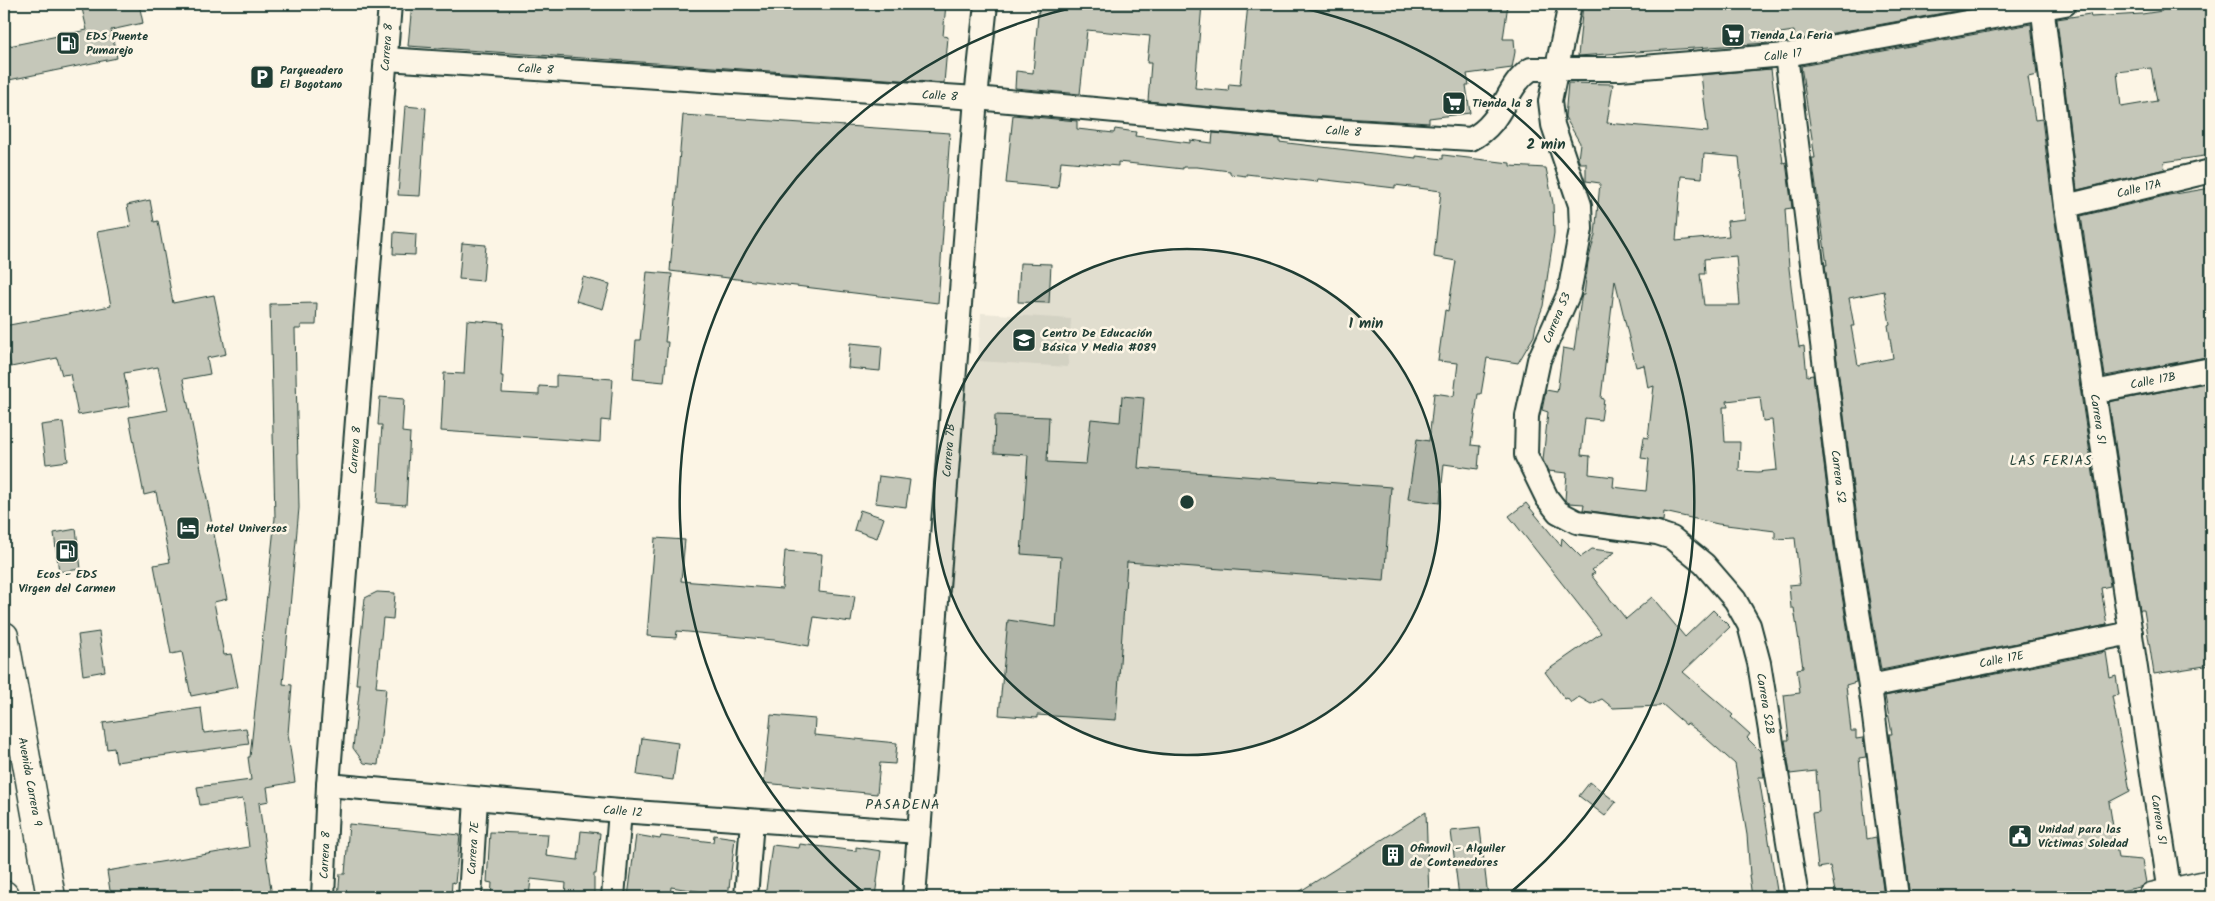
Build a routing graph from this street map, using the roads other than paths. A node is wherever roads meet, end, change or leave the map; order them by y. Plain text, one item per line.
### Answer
1 (390, 4) edge
2 (986, 4) edge
3 (1570, 4) edge
4 (2065, 4) edge
5 (2042, 6) edge
6 (1786, 55) junction
7 (386, 59) junction
8 (1557, 70) junction
9 (976, 98) junction
10 (2211, 171) edge
11 (2066, 206) junction
12 (2211, 369) edge
13 (2094, 392) junction
14 (1672, 538) joint
15 (2131, 633) junction
16 (4, 636) edge
17 (1870, 686) junction
18 (328, 786) junction
19 (476, 798) junction
20 (620, 812) junction
21 (752, 821) junction
22 (919, 832) junction
23 (2211, 884) edge
24 (2161, 895) edge
25 (51, 897) edge
26 (324, 897) edge
27 (470, 897) edge
28 (613, 897) edge
29 (746, 897) edge
30 (914, 897) edge
31 (1797, 897) edge
32 (1897, 897) edge

1 - 7 street, Carrera 8
2 - 9 street, Carrera 7B
3 - 8 street, Carrera 53
4 - 5 street, Calle 17
5 - 6 street, Calle 17
5 - 11 street, Carrera 51
6 - 8 street, Calle 17
6 - 17 street, Carrera 52
7 - 9 street, Calle 8
7 - 18 street, Carrera 8
8 - 9 street, Calle 8
8 - 14 street, Carrera 53
9 - 22 street, Carrera 7B
10 - 11 street, Calle 17A
11 - 13 street, Carrera 51
12 - 13 street, Calle 17B
13 - 15 street, Carrera 51
14 - 31 street, Carrera 52B
15 - 17 street, Calle 17E
15 - 24 street, Carrera 51
16 - 25 main road, Avenida Carrera 9
17 - 32 street, Carrera 52
18 - 19 street, Calle 12
18 - 26 street, Carrera 8
19 - 20 street, Calle 12
19 - 27 street, Carrera 7E
20 - 21 street, Calle 12
20 - 28 street
21 - 22 street, Calle 12
21 - 29 street
22 - 30 street, Carrera 7B
23 - 24 main road

